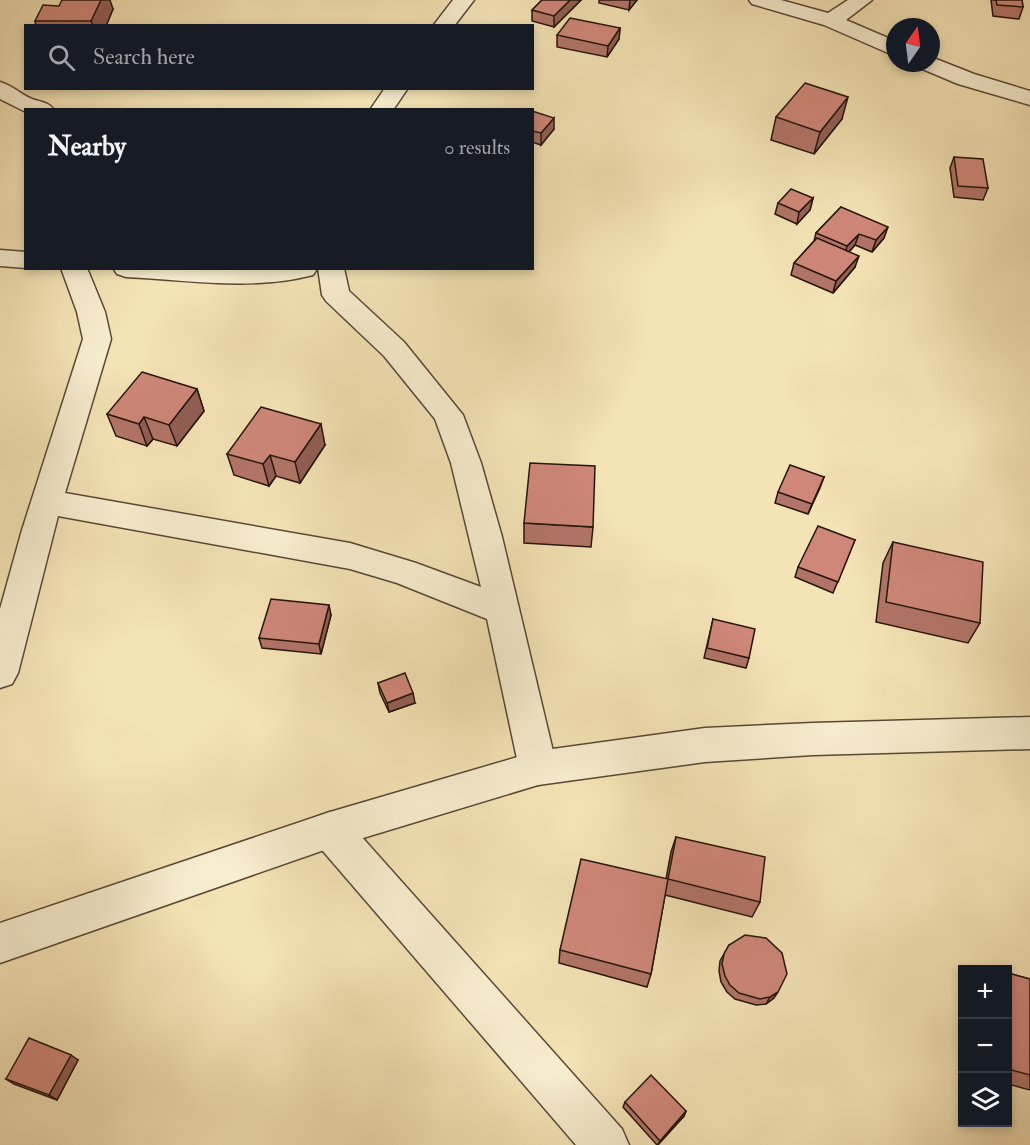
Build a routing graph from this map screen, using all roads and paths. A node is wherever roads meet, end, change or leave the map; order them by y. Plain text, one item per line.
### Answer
1 (464, 0) edge
2 (759, 0) edge
3 (862, 0) edge
4 (831, 21) junction
5 (445, 24) edge
6 (886, 45) edge
7 (940, 68) edge
8 (0, 89) edge
9 (395, 90) edge
10 (1030, 98) edge
11 (28, 108) edge
12 (382, 108) edge
13 (0, 258) edge
14 (24, 260) edge
15 (75, 270) edge
16 (159, 270) edge
17 (294, 270) edge
18 (306, 270) edge
19 (334, 282) edge
20 (47, 502) junction
21 (500, 609) junction
22 (0, 673) edge
23 (1030, 733) edge
24 (537, 768) junction
25 (330, 830) junction
26 (0, 943) edge
27 (606, 1145) edge

1 - 5 street
2 - 4 street
3 - 4 street
4 - 6 street
7 - 10 street
8 - 11 street
9 - 12 street
13 - 14 street
15 - 20 street
16 - 17 street
18 - 19 street
19 - 21 street
20 - 21 street
20 - 22 street
21 - 24 street
23 - 24 street
24 - 25 street
25 - 26 street
25 - 27 street

